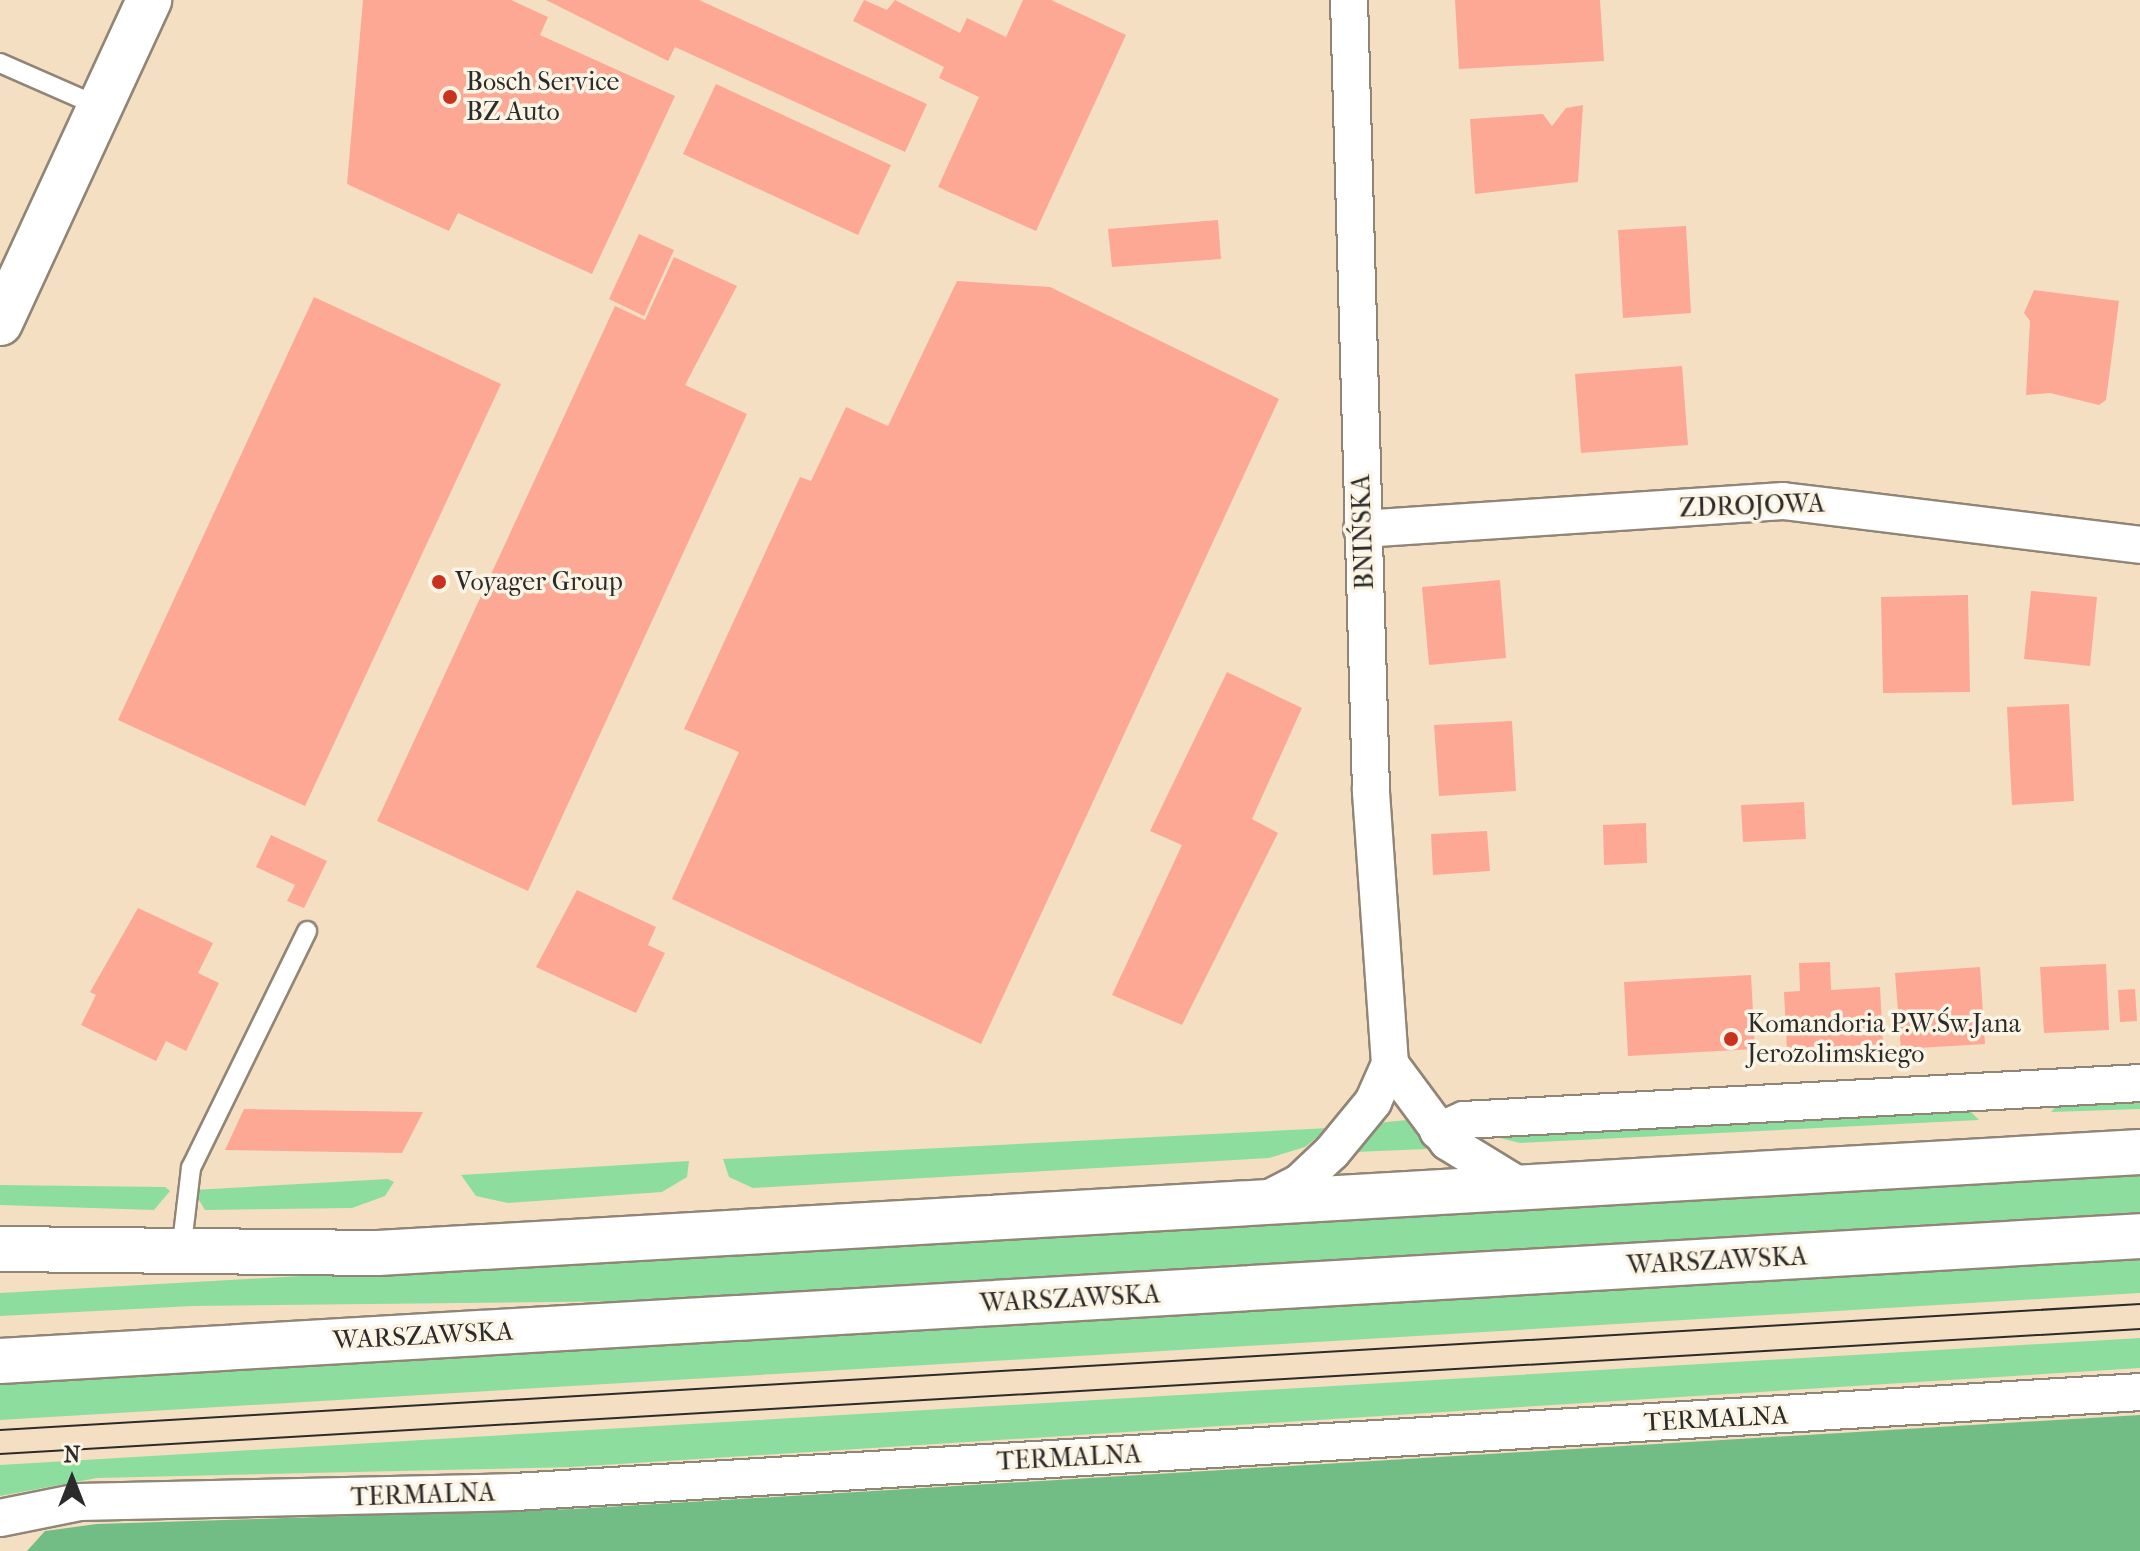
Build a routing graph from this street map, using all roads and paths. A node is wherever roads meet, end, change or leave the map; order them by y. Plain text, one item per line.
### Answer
1 (149, 0) edge
2 (1349, 0) edge
3 (0, 63) edge
4 (100, 107) junction
5 (0, 323) edge
6 (1362, 529) junction
7 (2140, 545) edge
8 (307, 931) dead end
9 (1390, 1064) junction
10 (2140, 1083) edge
11 (1438, 1131) junction
12 (2140, 1152) edge
13 (1526, 1189) junction
14 (1254, 1205) junction
15 (2140, 1236) edge
16 (0, 1249) edge
17 (181, 1254) junction
18 (0, 1361) edge
19 (2140, 1392) edge
20 (0, 1518) edge

1 - 4 main road
2 - 6 street, BNIŃSKA
3 - 4 lane
4 - 5 main road
6 - 7 street, ZDROJOWA
6 - 9 street, BNIŃSKA
8 - 17 lane
9 - 11 street
9 - 14 street, BNIŃSKA
10 - 11 street
11 - 13 street
12 - 13 main road
13 - 14 main road
14 - 17 main road
15 - 18 main road, WARSZAWSKA
16 - 17 main road
19 - 20 street, TERMALNA

